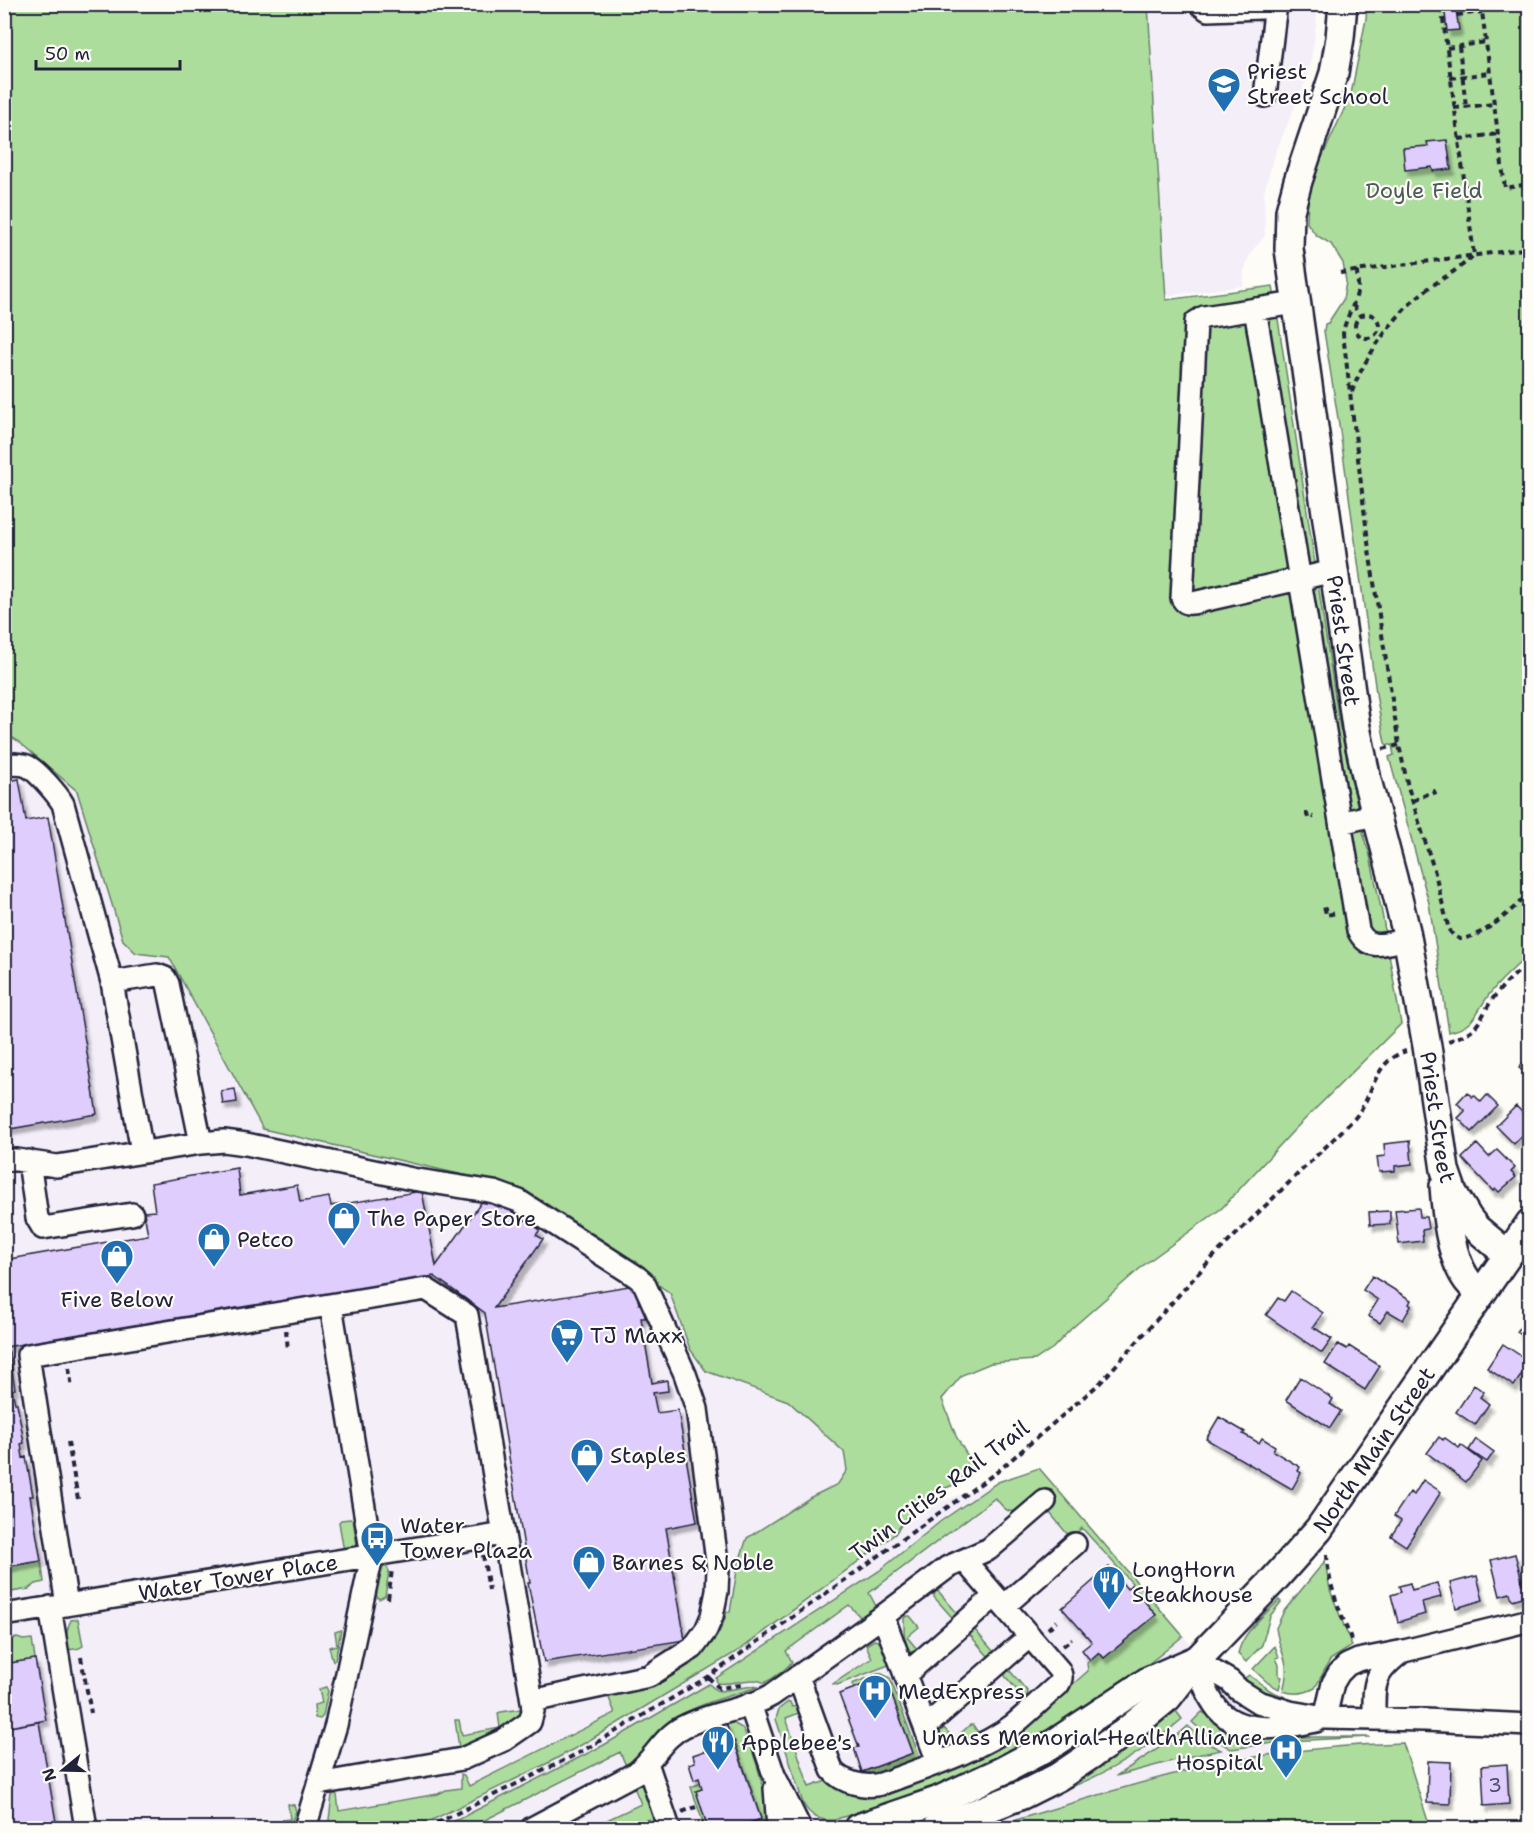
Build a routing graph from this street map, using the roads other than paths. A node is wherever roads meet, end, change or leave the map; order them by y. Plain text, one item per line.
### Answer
1 (1200, 4) edge
2 (1268, 4) edge
3 (1276, 4) edge
4 (1343, 4) edge
5 (1265, 96) dead end
6 (1296, 303) junction
7 (1255, 309) junction
8 (1334, 571) junction
9 (1300, 579) junction
10 (1347, 663) junction
11 (1315, 668) junction
12 (1372, 748) junction
13 (1329, 754) junction
14 (4, 765) edge
15 (1377, 814) junction
16 (1341, 823) junction
17 (1407, 939) junction
18 (112, 982) junction
19 (201, 1143) junction
20 (142, 1152) junction
21 (4, 1160) edge
22 (29, 1161) junction
23 (1445, 1170) junction
24 (132, 1214) dead end
25 (1530, 1223) edge
26 (1508, 1255) junction
27 (1481, 1294) junction
28 (330, 1305) junction
29 (1045, 1501) dead end
30 (504, 1534) junction
31 (1075, 1544) dead end
32 (372, 1556) junction
33 (964, 1560) junction
34 (1000, 1601) junction
35 (58, 1606) junction
36 (4, 1615) edge
37 (883, 1616) junction
38 (1530, 1620) edge
39 (1030, 1636) junction
40 (1404, 1651) junction
41 (1196, 1660) junction
42 (905, 1675) junction
43 (798, 1676) junction
44 (532, 1701) junction
45 (750, 1704) junction
46 (1325, 1718) junction
47 (1374, 1719) junction
48 (1530, 1725) edge
49 (925, 1728) junction
50 (938, 1762) junction
51 (647, 1763) junction
52 (774, 1775) junction
53 (318, 1784) junction
54 (949, 1826) edge
55 (86, 1828) edge
56 (304, 1828) edge
57 (535, 1828) edge
58 (669, 1828) edge
59 (778, 1828) edge
60 (800, 1828) edge
61 (858, 1828) edge

1 - 2 street
3 - 5 street
4 - 6 main road, Priest Street
6 - 7 street
6 - 8 main road, Priest Street
7 - 9 street
7 - 9 street
8 - 9 street
8 - 10 main road, Priest Street
9 - 11 street
10 - 11 street
10 - 12 main road, Priest Street
11 - 13 street
12 - 13 street
12 - 15 main road, Priest Street
13 - 16 street
14 - 18 street
15 - 16 street
15 - 17 main road, Priest Street
16 - 17 street
17 - 23 main road, Priest Street
18 - 19 street
18 - 20 street
19 - 20 street
19 - 44 street
20 - 22 street
21 - 22 street
22 - 24 street
23 - 26 main road, Priest Street
23 - 27 main road
25 - 26 main road, North Main Street
26 - 27 main road, North Main Street
27 - 41 main road, North Main Street
28 - 30 street
28 - 32 street
28 - 35 street
29 - 33 street
30 - 32 street
30 - 44 street
31 - 34 street
32 - 35 street, Water Tower Place
32 - 53 street, Water Tower Place
33 - 34 street
33 - 37 street
34 - 39 street
34 - 42 street
35 - 36 street, Water Tower Place
35 - 55 street
37 - 42 street
37 - 43 street
38 - 40 street
39 - 49 street
39 - 50 street
40 - 46 street
40 - 47 street
41 - 46 street
41 - 46 street
41 - 54 main road, North Main Street
41 - 61 main road, North Main Street
42 - 49 street
43 - 45 street
43 - 50 street
44 - 53 street
45 - 51 street
45 - 52 street
46 - 47 street
47 - 48 street
49 - 50 street
51 - 57 street
51 - 58 street
52 - 59 street
52 - 60 street
53 - 56 street, Water Tower Place

